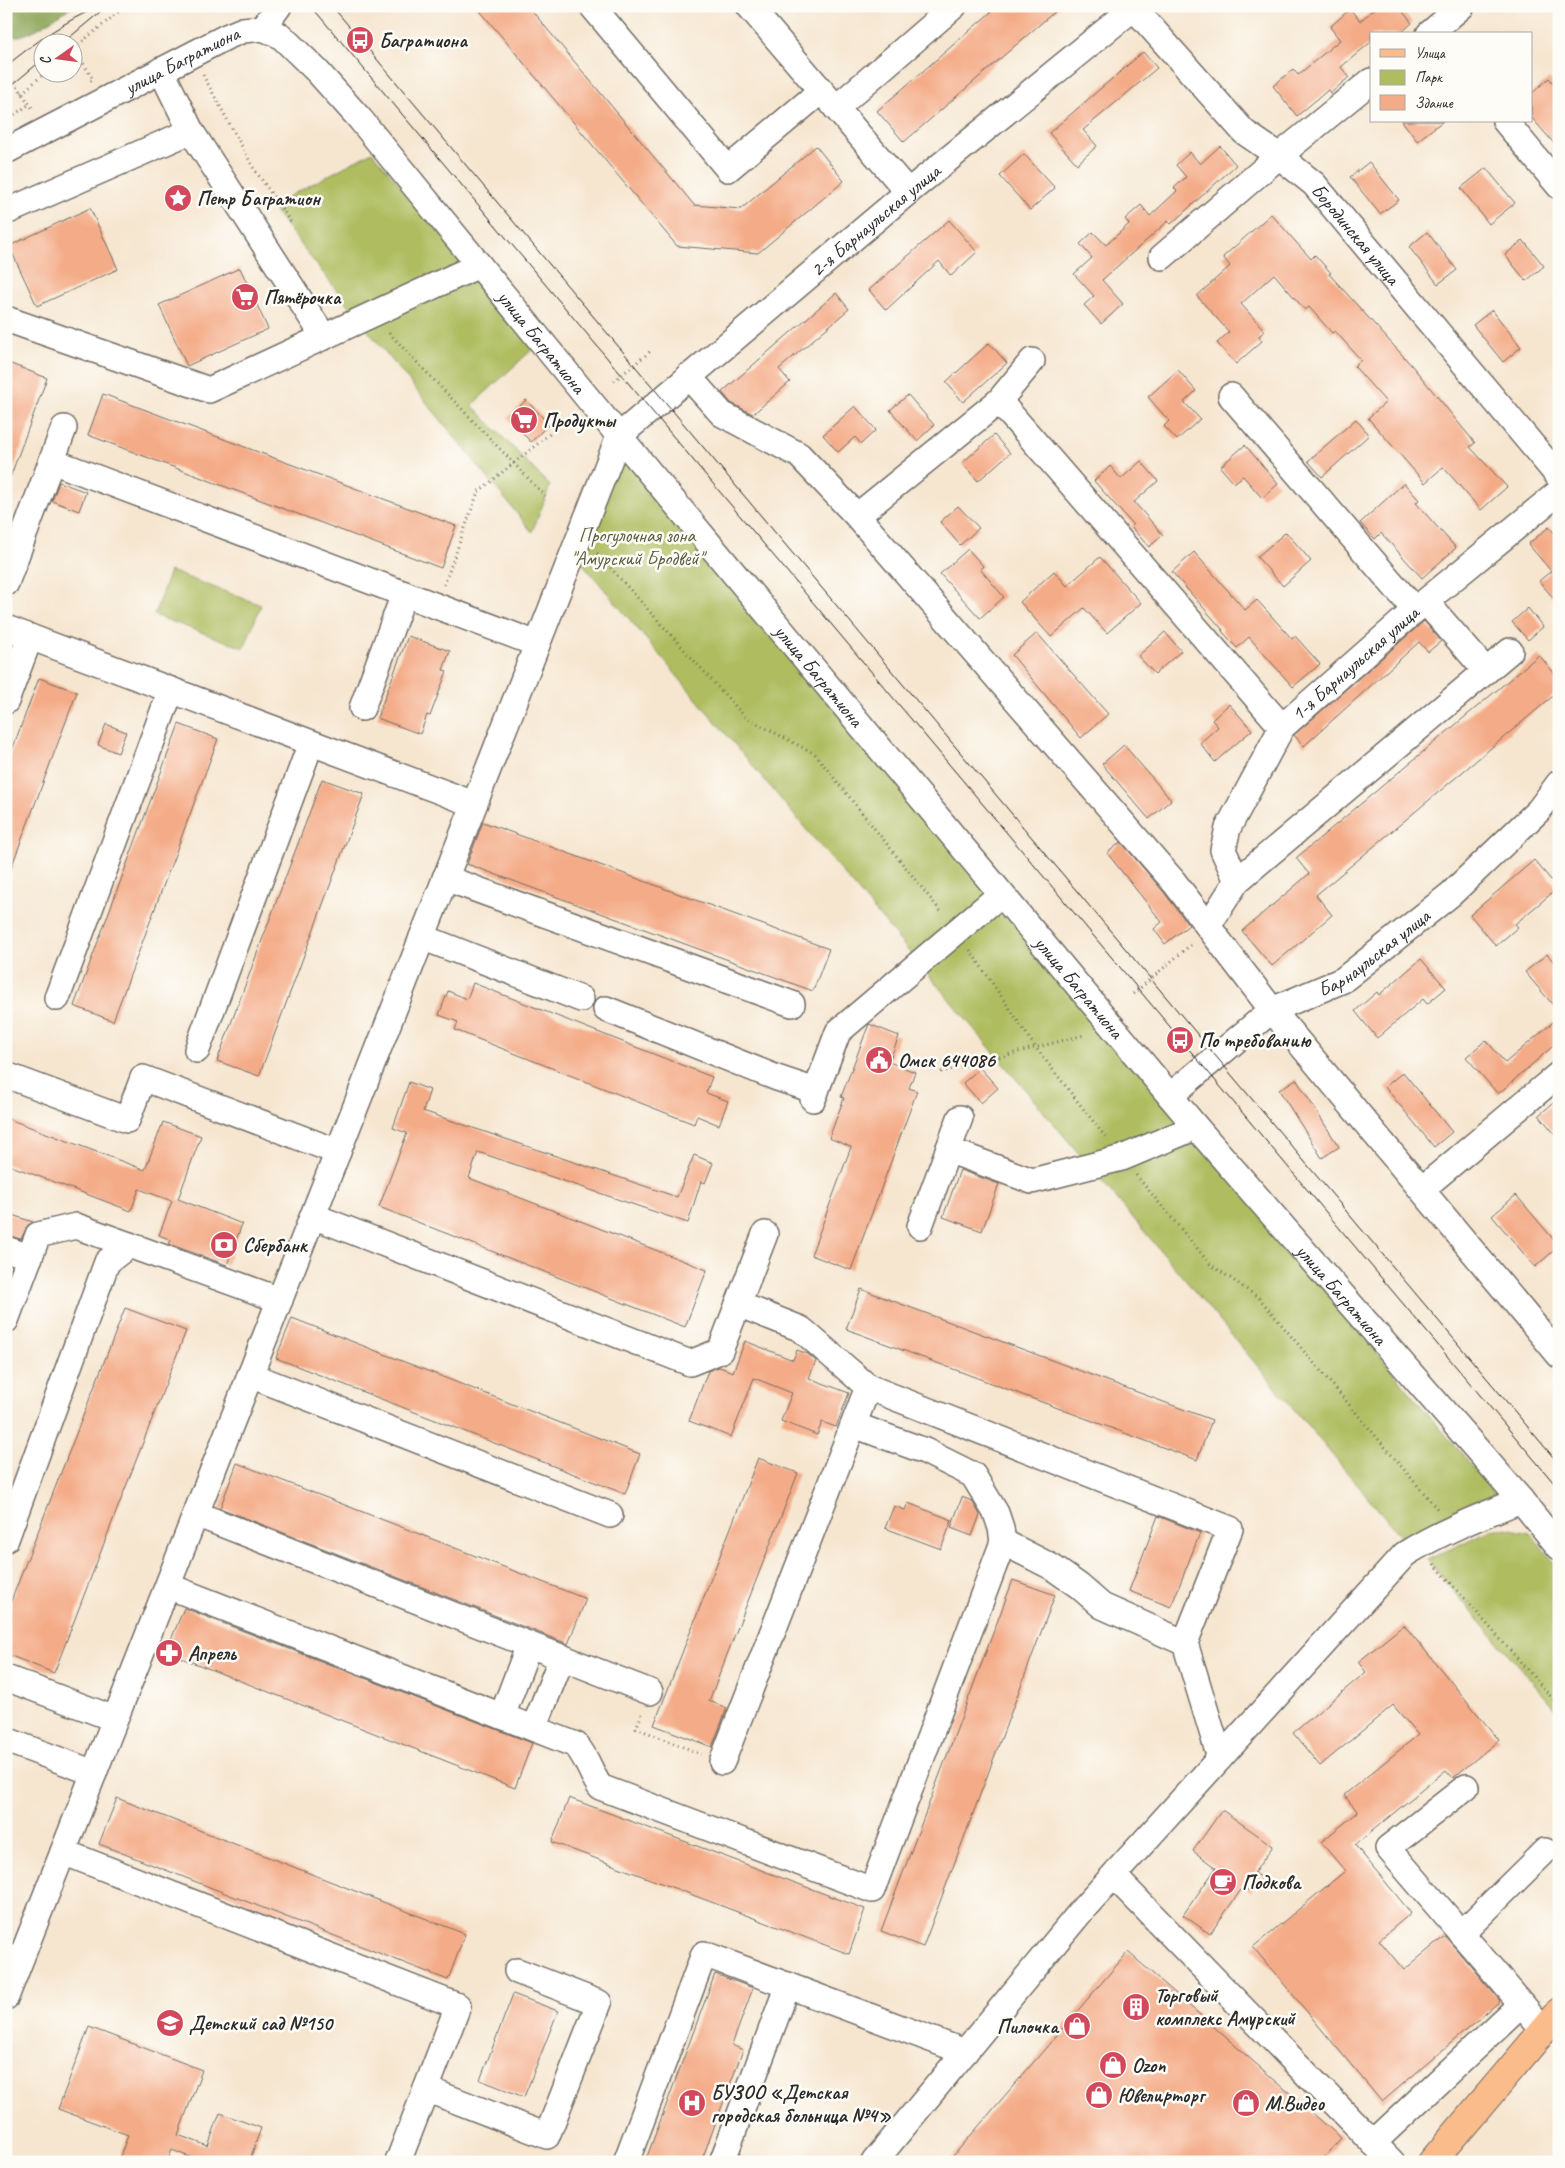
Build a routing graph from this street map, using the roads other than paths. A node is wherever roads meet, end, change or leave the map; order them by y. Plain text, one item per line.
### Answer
1 (279, 6) edge
2 (592, 6) edge
3 (749, 6) edge
4 (954, 6) edge
5 (1462, 6) edge
6 (1135, 7) edge
7 (262, 28) junction
8 (1432, 32) edge
9 (161, 70) junction
10 (1370, 82) edge
11 (828, 100) junction
12 (1506, 122) edge
13 (191, 131) junction
14 (6, 151) edge
15 (1280, 156) junction
16 (1559, 186) edge
17 (908, 192) junction
18 (6, 212) edge
19 (1162, 258) dead end
20 (479, 265) junction
21 (6, 319) edge
22 (324, 336) junction
23 (1032, 361) dead end
24 (688, 376) junction
25 (1231, 396) dead end
26 (999, 401) junction
27 (64, 428) dead end
28 (619, 436) junction
29 (52, 461) junction
30 (1559, 477) edge
31 (1559, 492) edge
32 (857, 516) junction
33 (6, 583) edge
34 (404, 594) junction
35 (1420, 606) junction
36 (6, 628) edge
37 (30, 637) junction
38 (537, 644) junction
39 (1510, 651) dead end
40 (1486, 671) junction
41 (171, 690) junction
42 (6, 701) edge
43 (362, 708) dead end
44 (1282, 727) junction
45 (311, 743) junction
46 (1559, 783) edge
47 (474, 804) junction
48 (445, 878) junction
49 (1237, 881) junction
50 (1001, 894) junction
51 (1210, 927) junction
52 (422, 937) junction
53 (57, 998) dead end
54 (581, 999) dead end
55 (792, 1004) dead end
56 (606, 1009) dead end
57 (1272, 1010) junction
58 (197, 1050) dead end
59 (1559, 1074) edge
60 (6, 1075) edge
61 (1170, 1096) junction
62 (960, 1118) dead end
63 (1196, 1127) junction
64 (948, 1150) junction
65 (338, 1152) junction
66 (1422, 1189) junction
67 (313, 1216) junction
68 (920, 1226) dead end
69 (765, 1234) dead end
70 (129, 1245) junction
71 (6, 1249) edge
72 (30, 1257) junction
73 (280, 1300) junction
74 (738, 1304) junction
75 (6, 1320) edge
76 (1559, 1355) edge
77 (250, 1374) junction
78 (868, 1387) junction
79 (854, 1425) junction
80 (1521, 1500) junction
81 (196, 1514) junction
82 (610, 1515) dead end
83 (6, 1539) edge
84 (1003, 1542) junction
85 (1559, 1547) edge
86 (168, 1586) junction
87 (1185, 1643) junction
88 (530, 1645) junction
89 (562, 1657) junction
90 (6, 1678) edge
91 (650, 1692) road end
92 (502, 1716) junction
93 (115, 1719) junction
94 (534, 1728) junction
95 (6, 1740) edge
96 (1220, 1758) junction
97 (722, 1762) road end
98 (94, 1773) junction
99 (1466, 1787) dead end
100 (1545, 1851) dead end
101 (63, 1852) junction
102 (1114, 1876) junction
103 (1460, 1934) junction
104 (14, 1955) edge
105 (517, 1971) dead end
106 (788, 1985) junction
107 (6, 1997) edge
108 (1521, 2004) junction
109 (1551, 2021) edge
110 (965, 2052) junction
111 (426, 2089) junction
112 (1373, 2143) junction
113 (398, 2162) edge
114 (626, 2162) edge
115 (722, 2162) edge
116 (874, 2162) edge
117 (1392, 2162) edge
118 (1432, 2162) edge

1 - 7 street
2 - 11 street
3 - 11 street
4 - 11 street
5 - 8 street
6 - 15 street, Бородинская улица
6 - 17 street, 2-я Барнаульская улица
7 - 9 street, улица Багратиона
7 - 20 street, улица Багратиона
9 - 13 street
9 - 14 street, улица Багратиона
10 - 15 street
11 - 17 street
12 - 16 street
13 - 18 street
13 - 22 street
15 - 19 street
15 - 30 street, Бородинская улица
17 - 24 street, 2-я Барнаульская улица
20 - 22 street
20 - 28 street, улица Багратиона
21 - 22 street
23 - 26 street
24 - 28 street, 2-я Барнаульская улица
24 - 32 street
25 - 35 street
26 - 32 street
26 - 44 street
27 - 29 street
28 - 38 street
28 - 50 street, улица Багратиона
29 - 33 street
29 - 34 street
31 - 35 street, 1-я Барнаульская улица
32 - 51 street
34 - 38 street
34 - 43 street
35 - 40 street
35 - 44 street, 1-я Барнаульская улица
36 - 37 street
37 - 41 street
37 - 42 street
38 - 47 street
39 - 40 street
40 - 49 street
41 - 45 street
41 - 53 street
44 - 49 street, 1-я Барнаульская улица
45 - 47 street
45 - 58 street
46 - 57 street, Барнаульская улица
47 - 48 street
48 - 52 street
48 - 55 street
49 - 51 street
50 - 56 street
50 - 61 street, улица Багратиона
51 - 57 street
52 - 54 street
52 - 65 street
57 - 61 street, Барнаульская улица
57 - 66 street
59 - 66 street
60 - 65 street
61 - 63 street, улица Багратиона
62 - 64 street
63 - 64 street
63 - 80 street, улица Багратиона
64 - 68 street
65 - 67 street
66 - 76 street
67 - 73 street
67 - 74 street
69 - 74 street
70 - 72 street
70 - 73 street
70 - 83 street
71 - 72 street
72 - 75 street
73 - 77 street
74 - 78 street
77 - 81 street
77 - 82 street
78 - 79 street
78 - 87 street
79 - 84 street
79 - 97 street
80 - 85 street, улица Багратиона
80 - 96 street
81 - 86 street
81 - 88 street
84 - 87 street
84 - 94 street
86 - 92 street
86 - 93 street
87 - 96 street
88 - 89 street
88 - 92 street
89 - 91 street
89 - 94 street
90 - 93 street
92 - 94 street
93 - 98 street
95 - 98 street
96 - 102 street
98 - 101 street
99 - 103 street
100 - 103 street
101 - 104 street
101 - 111 street
102 - 110 street
102 - 112 street
103 - 108 street
104 - 107 street
105 - 111 street
106 - 110 street
106 - 114 street
106 - 115 street
108 - 109 street
108 - 112 street
109 - 118 main road
110 - 116 street
111 - 113 street
112 - 117 street

